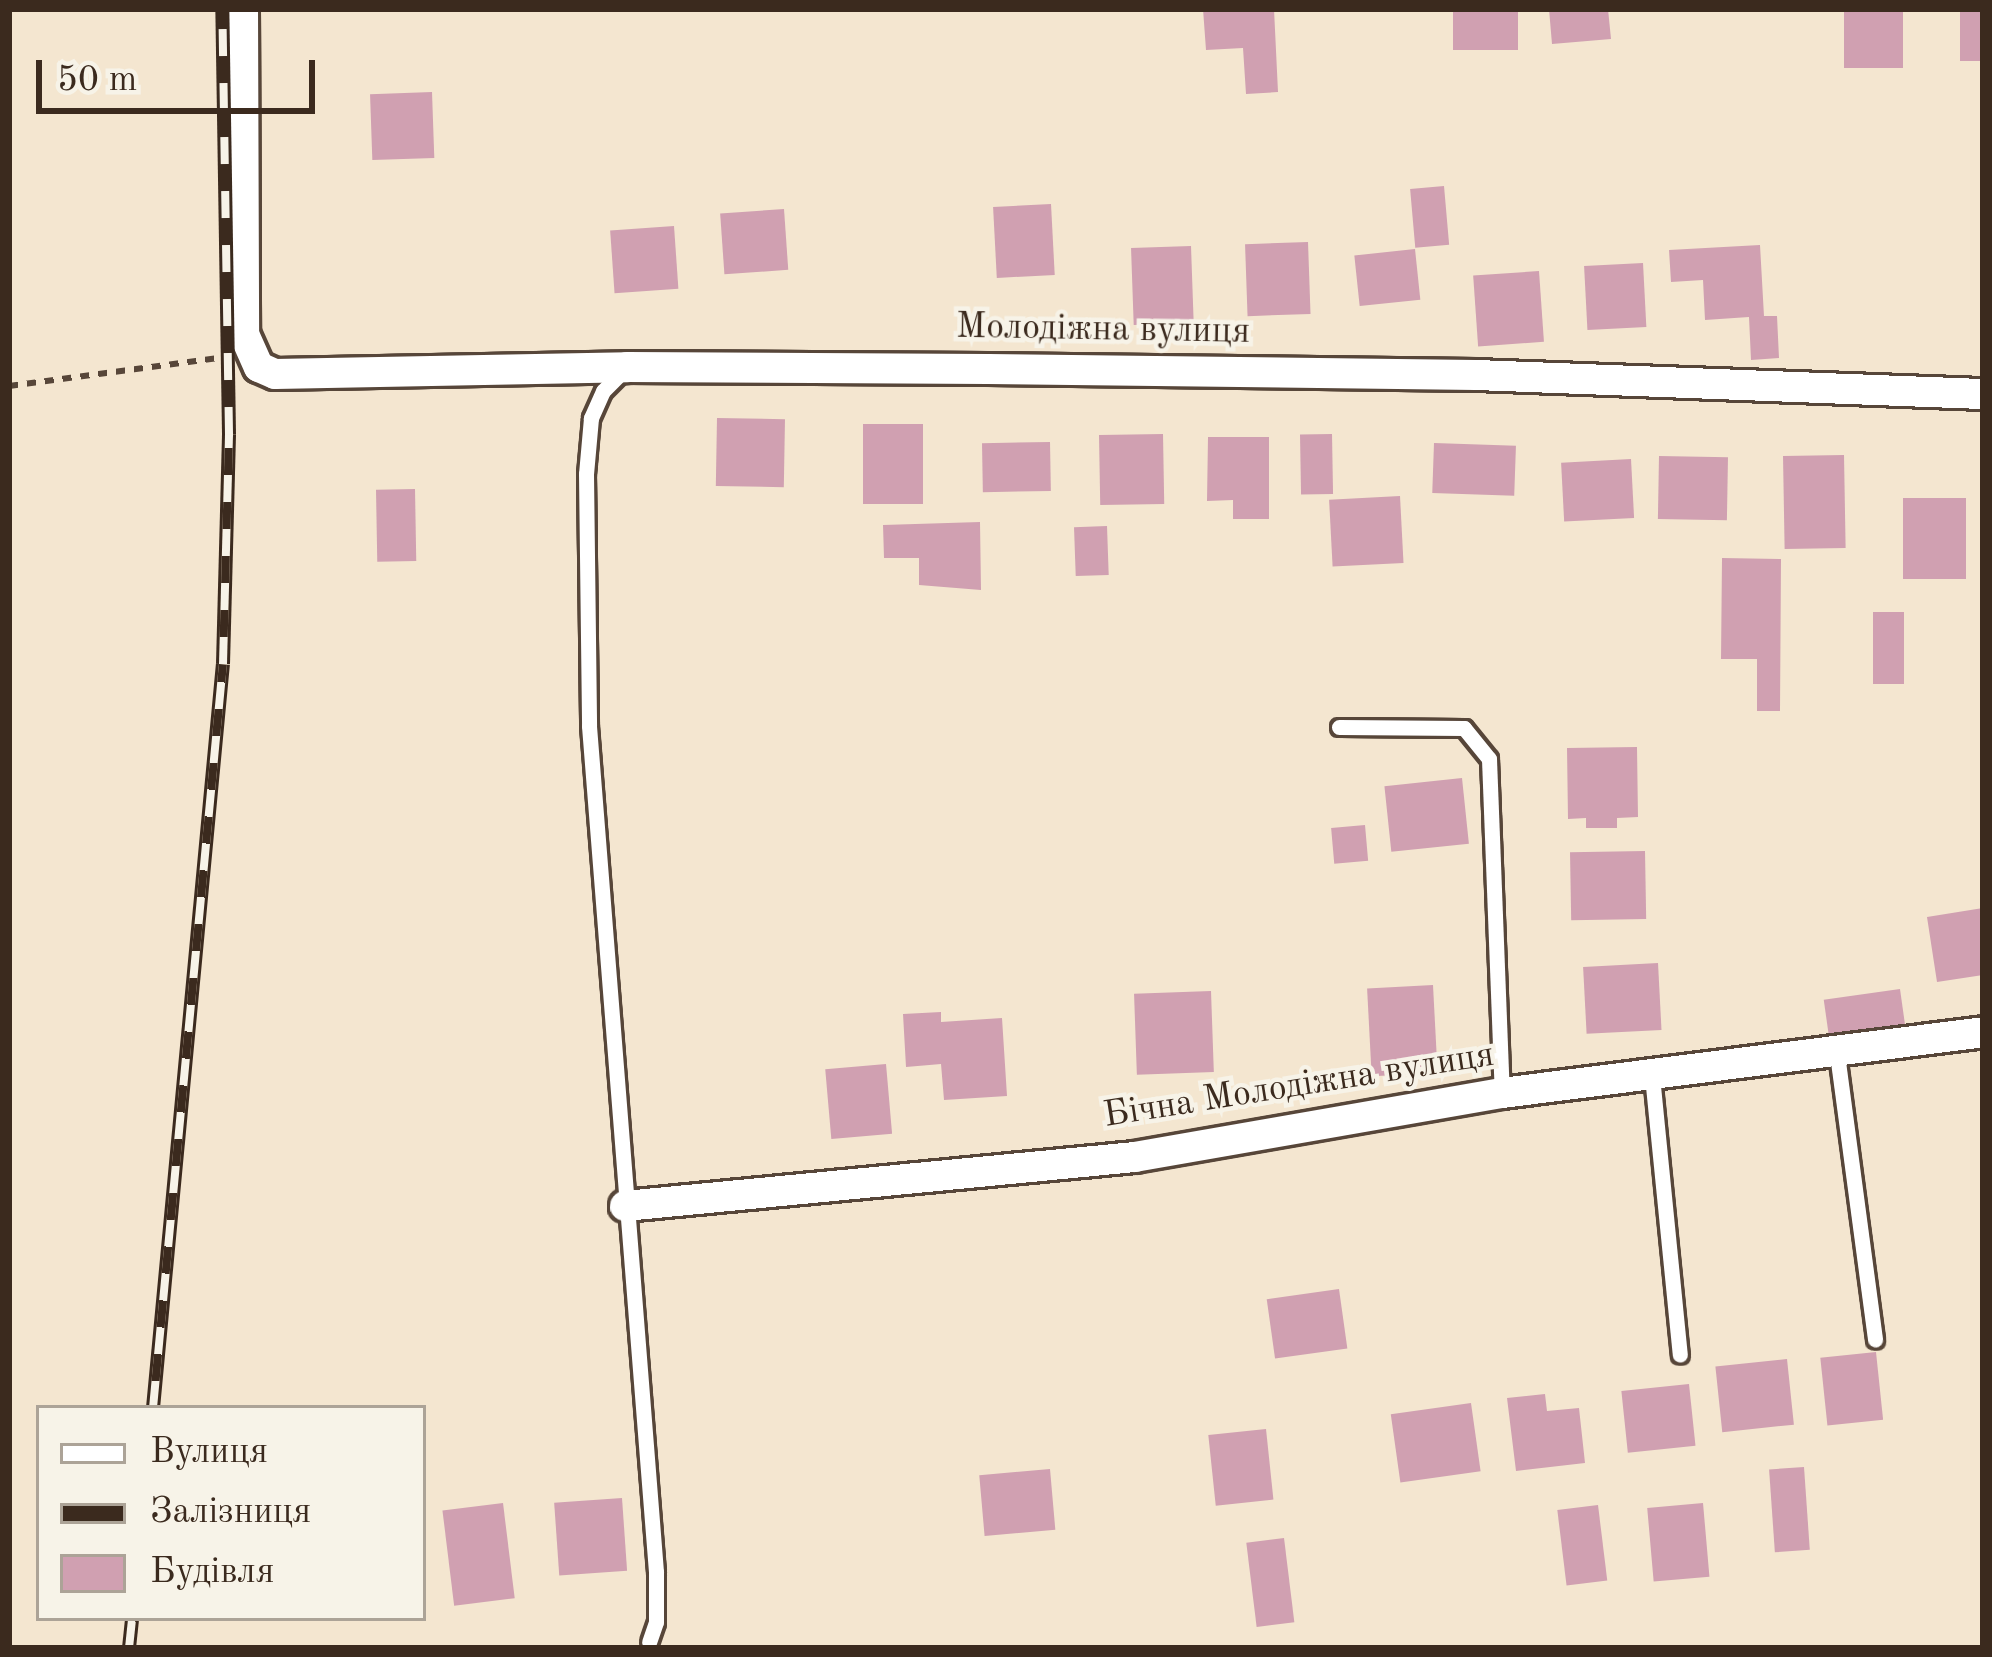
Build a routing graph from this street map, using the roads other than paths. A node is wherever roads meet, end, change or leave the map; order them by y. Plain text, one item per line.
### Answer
1 (243, 9) edge
2 (627, 367) junction
3 (1983, 394) edge
4 (1339, 727) dead end
5 (1983, 1032) edge
6 (1838, 1054) junction
7 (1652, 1076) junction
8 (1502, 1093) junction
9 (625, 1206) junction
10 (1875, 1339) dead end
11 (1680, 1354) dead end
12 (649, 1642) dead end

1 - 2 street, Молодіжна вулиця
2 - 3 street, Молодіжна вулиця
2 - 9 lane
4 - 8 lane
5 - 6 street, Бічна Молодіжна вулиця
6 - 7 street, Бічна Молодіжна вулиця
6 - 10 lane
7 - 8 street, Бічна Молодіжна вулиця
7 - 11 lane
8 - 9 street, Бічна Молодіжна вулиця
9 - 12 lane

